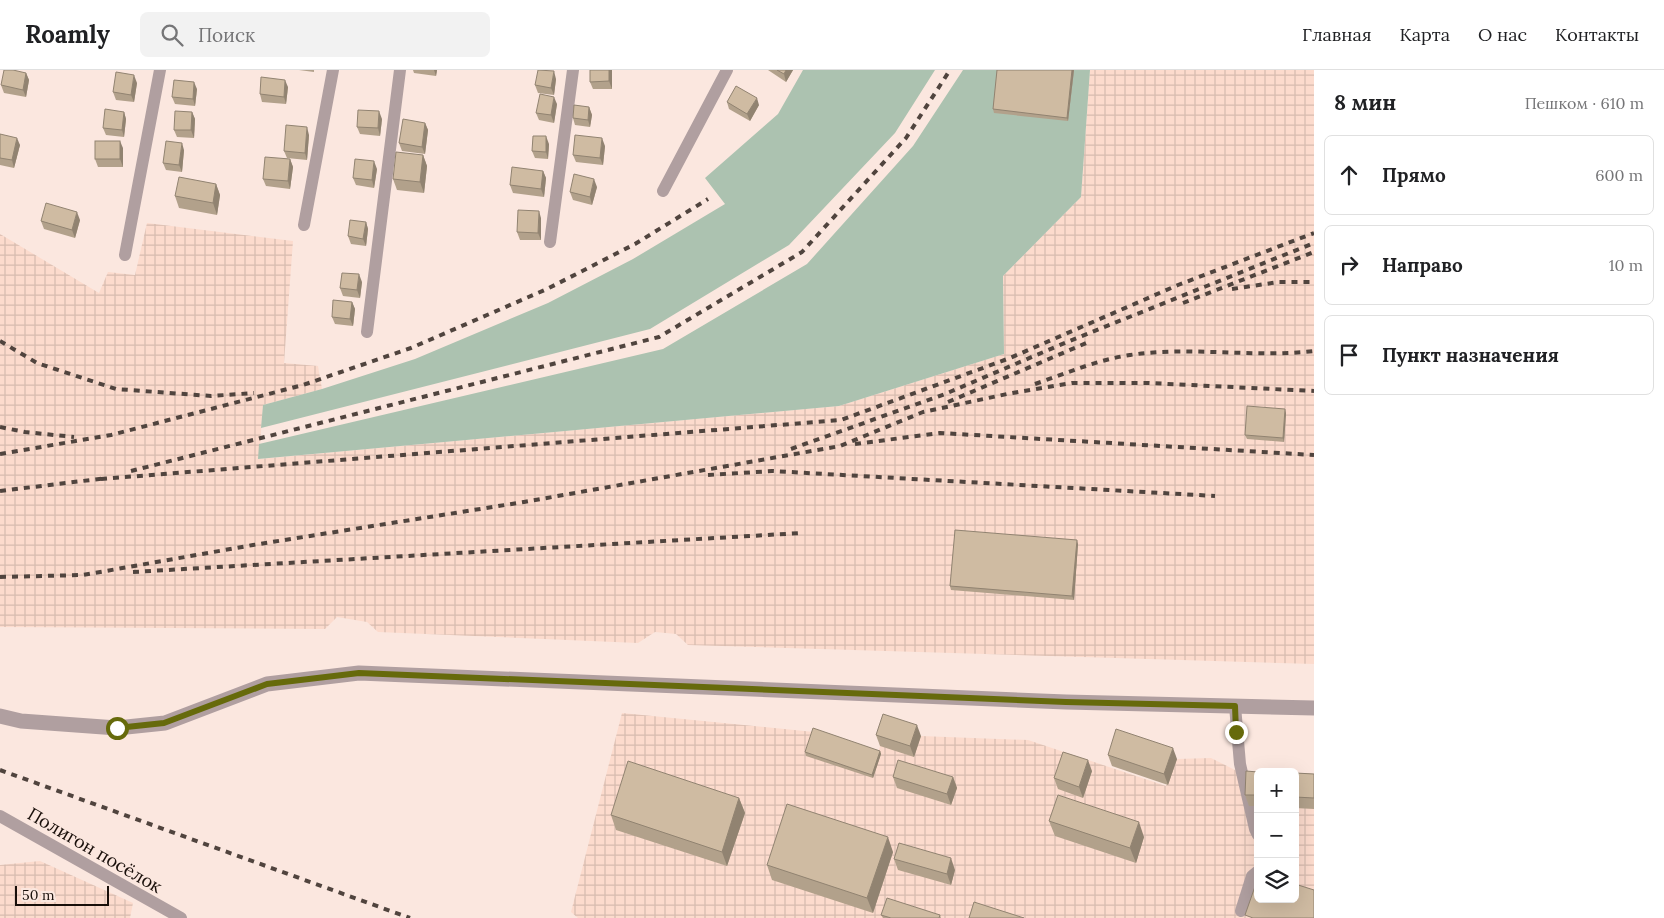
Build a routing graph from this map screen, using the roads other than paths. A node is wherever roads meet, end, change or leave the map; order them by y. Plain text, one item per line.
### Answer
1 (160, 70) edge
2 (333, 70) edge
3 (400, 70) edge
4 (573, 70) edge
5 (727, 70) edge
6 (663, 191) dead end
7 (304, 224) dead end
8 (550, 242) dead end
9 (125, 255) dead end
10 (367, 332) dead end
11 (1235, 706) junction
12 (1314, 708) edge
13 (0, 716) edge
14 (0, 816) edge
15 (1254, 825) edge
16 (1254, 874) edge
17 (1241, 911) dead end
18 (166, 913) edge
19 (181, 918) edge

1 - 9 street
2 - 7 street
3 - 10 street
4 - 8 street
5 - 6 street
11 - 12 street
11 - 13 street
11 - 15 street
14 - 18 street, Полигон посёлок
16 - 17 street
18 - 19 street, Полигон посёлок

